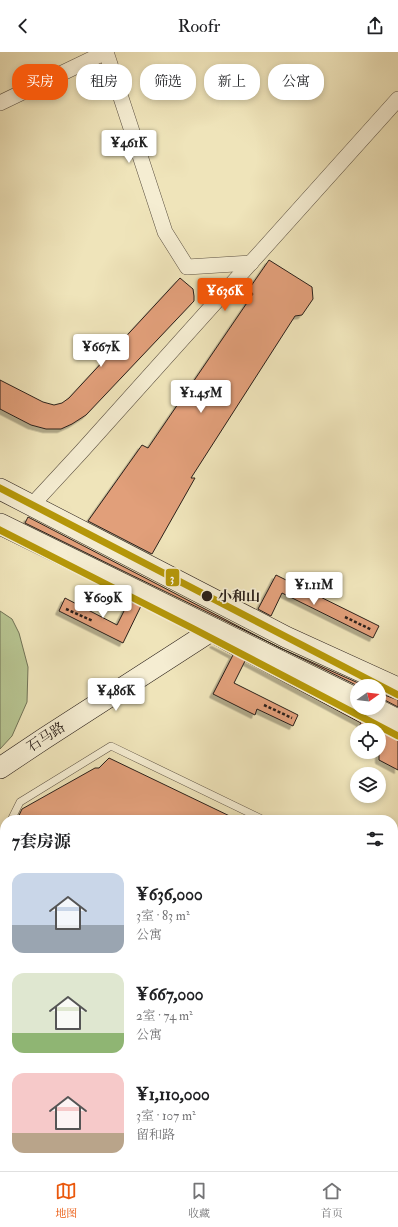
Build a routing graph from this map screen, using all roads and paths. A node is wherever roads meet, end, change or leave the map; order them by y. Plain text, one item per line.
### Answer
1 (398, 99) edge
2 (0, 103) edge
3 (251, 263) junction
4 (0, 489) edge
5 (32, 505) junction
6 (0, 524) edge
7 (66, 609) dead end
8 (345, 617) dead end
9 (93, 621) dead end
10 (214, 629) junction
11 (372, 630) dead end
12 (398, 688) edge
13 (350, 696) edge
14 (264, 705) dead end
15 (386, 714) edge
16 (292, 718) dead end
17 (398, 720) edge
18 (0, 768) edge
19 (14, 815) edge
20 (254, 815) edge

1 - 3 street
2 - 3 street
3 - 5 street
4 - 5 main road
5 - 12 main road
6 - 10 main road
7 - 9 path
8 - 11 path
10 - 13 main road
10 - 18 main road, 石马路
14 - 16 path
15 - 17 main road
19 - 20 lane

